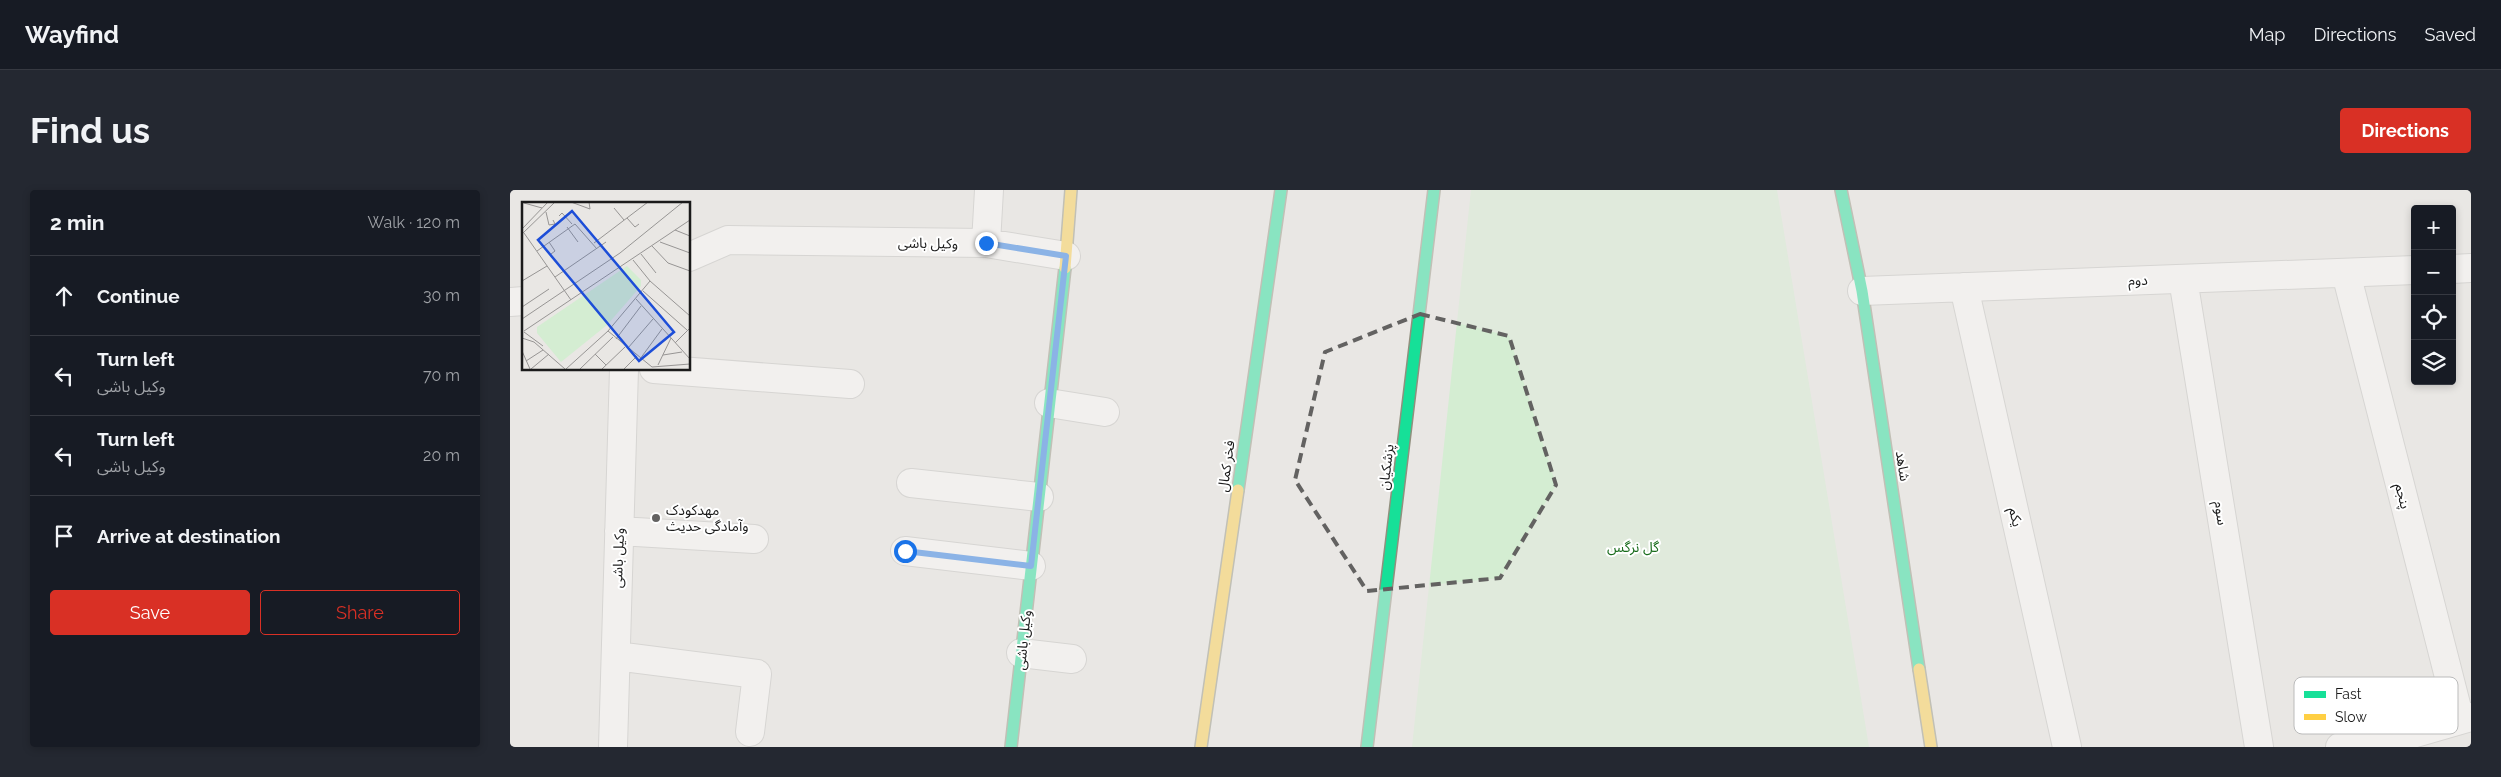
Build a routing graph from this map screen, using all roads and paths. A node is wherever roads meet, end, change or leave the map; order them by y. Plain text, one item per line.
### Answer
1 (989, 190) edge
2 (1071, 190) edge
3 (1281, 190) edge
4 (1434, 190) edge
5 (1841, 190) edge
6 (986, 243) junction
7 (1066, 256) junction
8 (690, 257) edge
9 (2471, 268) edge
10 (2456, 269) edge
11 (2411, 270) edge
12 (2346, 273) junction
13 (2183, 279) junction
14 (1964, 287) junction
15 (1862, 291) junction
16 (624, 370) edge
17 (667, 370) edge
18 (850, 384) dead end
19 (1049, 403) junction
20 (1104, 412) dead end
21 (912, 483) dead end
22 (1039, 497) junction
23 (619, 531) junction
24 (754, 539) dead end
25 (905, 551) dead end
26 (1031, 566) junction
27 (1021, 653) junction
28 (616, 656) junction
29 (1072, 659) dead end
30 (2455, 677) edge
31 (2458, 688) edge
32 (2466, 718) edge
33 (750, 732) dead end
34 (2427, 734) edge
35 (2413, 740) edge
36 (613, 747) edge
37 (1011, 747) edge
38 (1201, 747) edge
39 (1368, 747) edge
40 (1931, 747) edge
41 (2067, 747) edge
42 (2259, 747) edge
43 (2340, 747) edge

1 - 6 street
2 - 7 street
3 - 38 street, فخر کمال
4 - 39 street, پزشکیان
5 - 15 street, شاهد
6 - 7 street, وکیل باشی
6 - 8 street, وکیل باشی
7 - 19 street, وکیل باشی
9 - 10 street
11 - 12 street, دوم
12 - 13 street, دوم
12 - 30 street, پنجم
13 - 14 street, دوم
13 - 42 street, سوم
14 - 15 street, دوم
14 - 41 street, یکم
15 - 40 street, شاهد
16 - 23 street, وکیل باشی
17 - 18 street
19 - 20 street
19 - 22 street, وکیل باشی
21 - 22 street
22 - 26 street, وکیل باشی
23 - 24 street
23 - 28 street, وکیل باشی
25 - 26 street
26 - 27 street, وکیل باشی
27 - 29 street
27 - 37 street, وکیل باشی
28 - 33 street
28 - 36 street, وکیل باشی
31 - 32 street, پنجم
34 - 35 street
35 - 43 street

